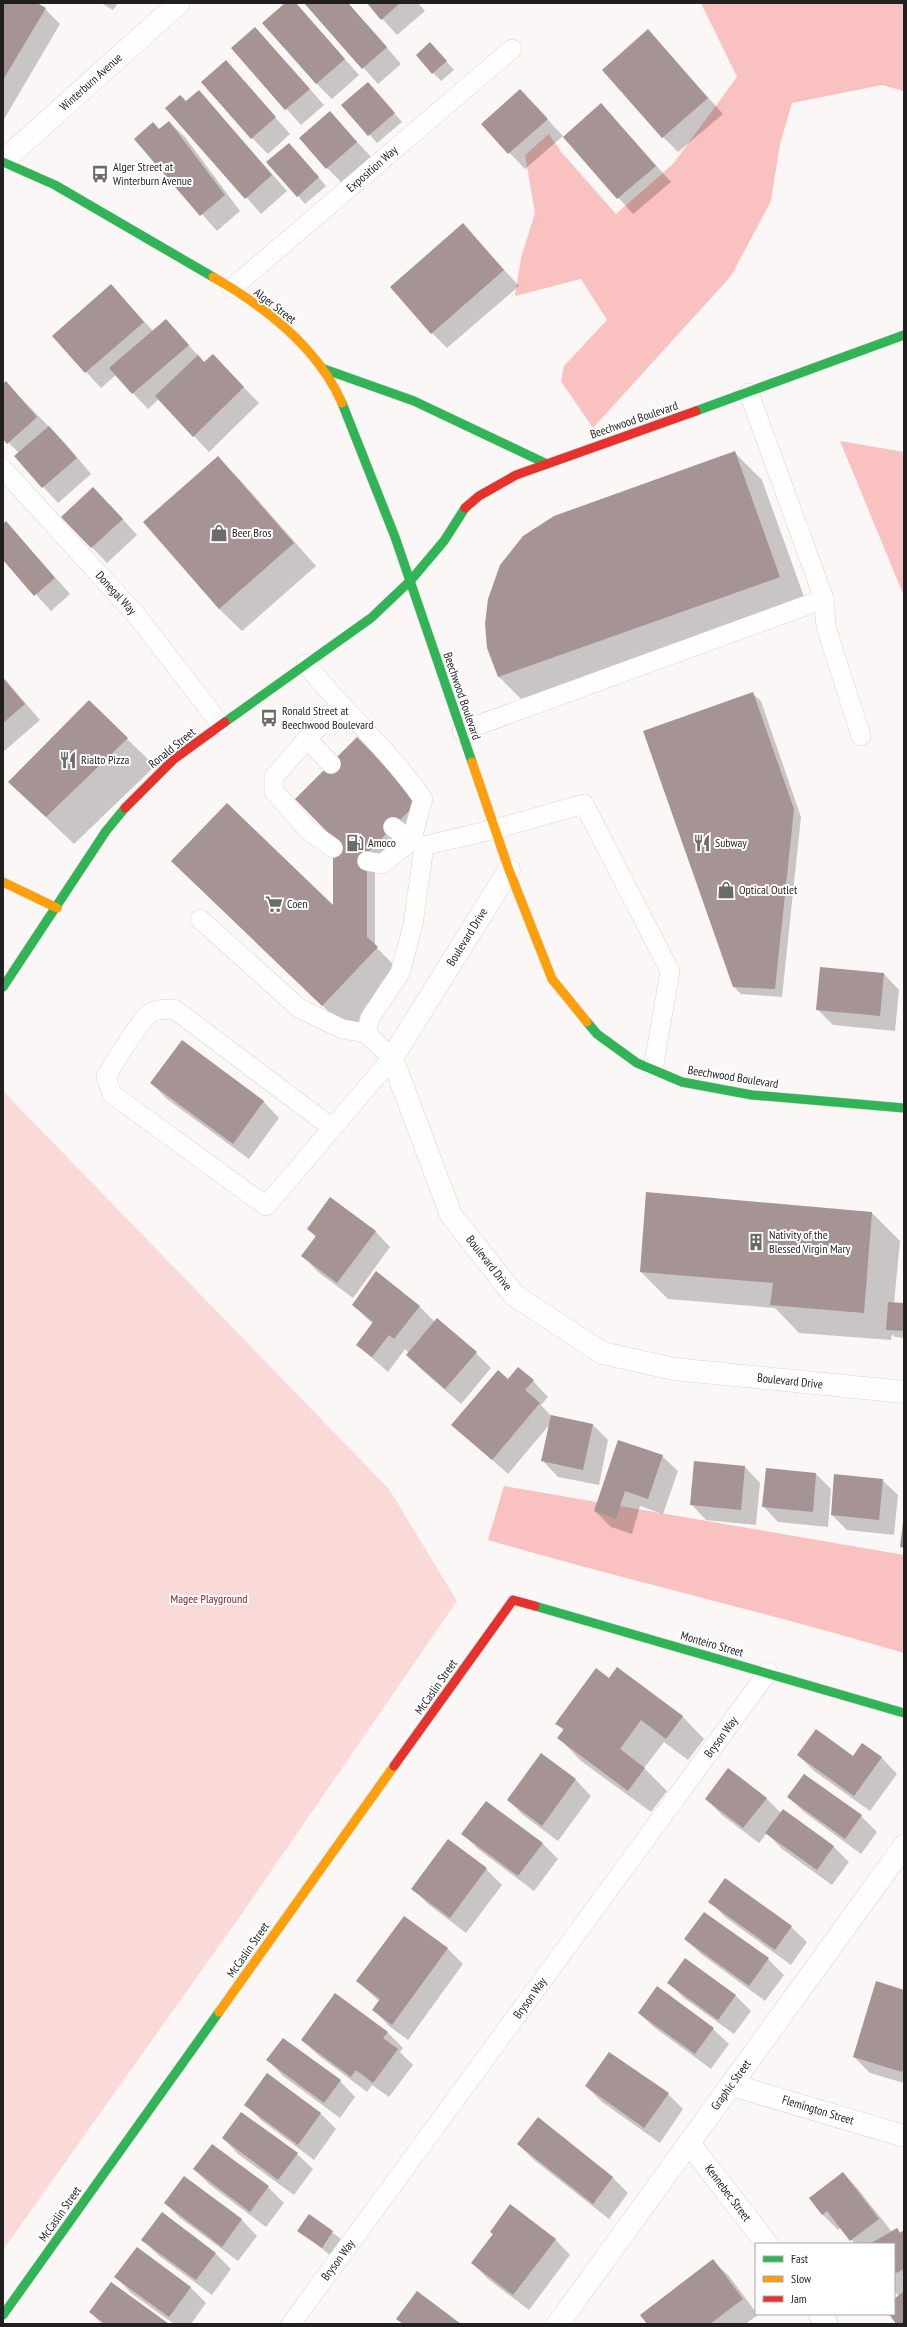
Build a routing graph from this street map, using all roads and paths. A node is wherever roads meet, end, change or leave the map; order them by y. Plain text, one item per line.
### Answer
1 (179, 3) edge
2 (512, 49) dead end
3 (3, 161) edge
4 (232, 288) junction
5 (904, 335) edge
6 (324, 369) junction
7 (749, 393) junction
8 (547, 464) junction
9 (3, 469) edge
10 (411, 580) junction
11 (824, 599) junction
12 (306, 664) junction
13 (340, 705) junction
14 (220, 725) junction
15 (462, 731) junction
16 (861, 736) dead end
17 (307, 738) junction
18 (331, 764) dead end
19 (393, 827) dead end
20 (495, 830) junction
21 (418, 844) junction
22 (333, 848) dead end
23 (367, 861) dead end
24 (509, 870) junction
25 (3, 882) edge
26 (57, 908) junction
27 (200, 919) dead end
28 (3, 987) edge
29 (366, 1033) junction
30 (392, 1058) junction
31 (652, 1069) junction
32 (904, 1108) edge
33 (331, 1127) junction
34 (904, 1392) edge
35 (513, 1600) joint
36 (768, 1672) junction
37 (904, 1713) edge
38 (904, 1846) edge
39 (732, 2084) junction
40 (904, 2136) edge
41 (689, 2143) junction
42 (766, 2243) edge
43 (3, 2315) edge
44 (820, 2315) edge
45 (291, 2324) edge
46 (558, 2324) edge
47 (827, 2324) edge

1 - 3 street, Winterburn Avenue
2 - 4 lane, Exposition Way
3 - 4 street, Alger Street
4 - 6 street, Alger Street
5 - 7 street, Beechwood Boulevard
6 - 8 street
6 - 10 street, Alger Street
7 - 8 street, Beechwood Boulevard
7 - 11 lane
8 - 10 street, Beechwood Boulevard
9 - 14 lane, Donegal Way
10 - 12 street, Ronald Street
10 - 15 street, Beechwood Boulevard
11 - 15 lane
11 - 16 lane
12 - 13 lane
12 - 14 street, Ronald Street
13 - 17 lane
13 - 21 lane
14 - 26 street, Ronald Street
15 - 20 street, Beechwood Boulevard
17 - 18 lane
17 - 22 lane
19 - 21 lane
20 - 21 lane
20 - 24 street, Beechwood Boulevard
20 - 31 lane
21 - 23 lane
21 - 29 lane
24 - 30 street, Boulevard Drive
24 - 31 street, Beechwood Boulevard
25 - 26 street
26 - 28 street, Ronald Street
27 - 29 lane
29 - 30 lane
30 - 33 lane
30 - 34 street, Boulevard Drive
31 - 32 street, Beechwood Boulevard
33 - 33 lane
35 - 36 street, Monteiro Street
35 - 43 street, McCaslin Street
36 - 37 street, Monteiro Street
36 - 45 lane, Bryson Way
38 - 39 street, Graphic Street
39 - 40 street, Flemington Street
39 - 41 street, Graphic Street
41 - 42 street, Kennebec Street
41 - 46 street, Graphic Street
44 - 47 street

